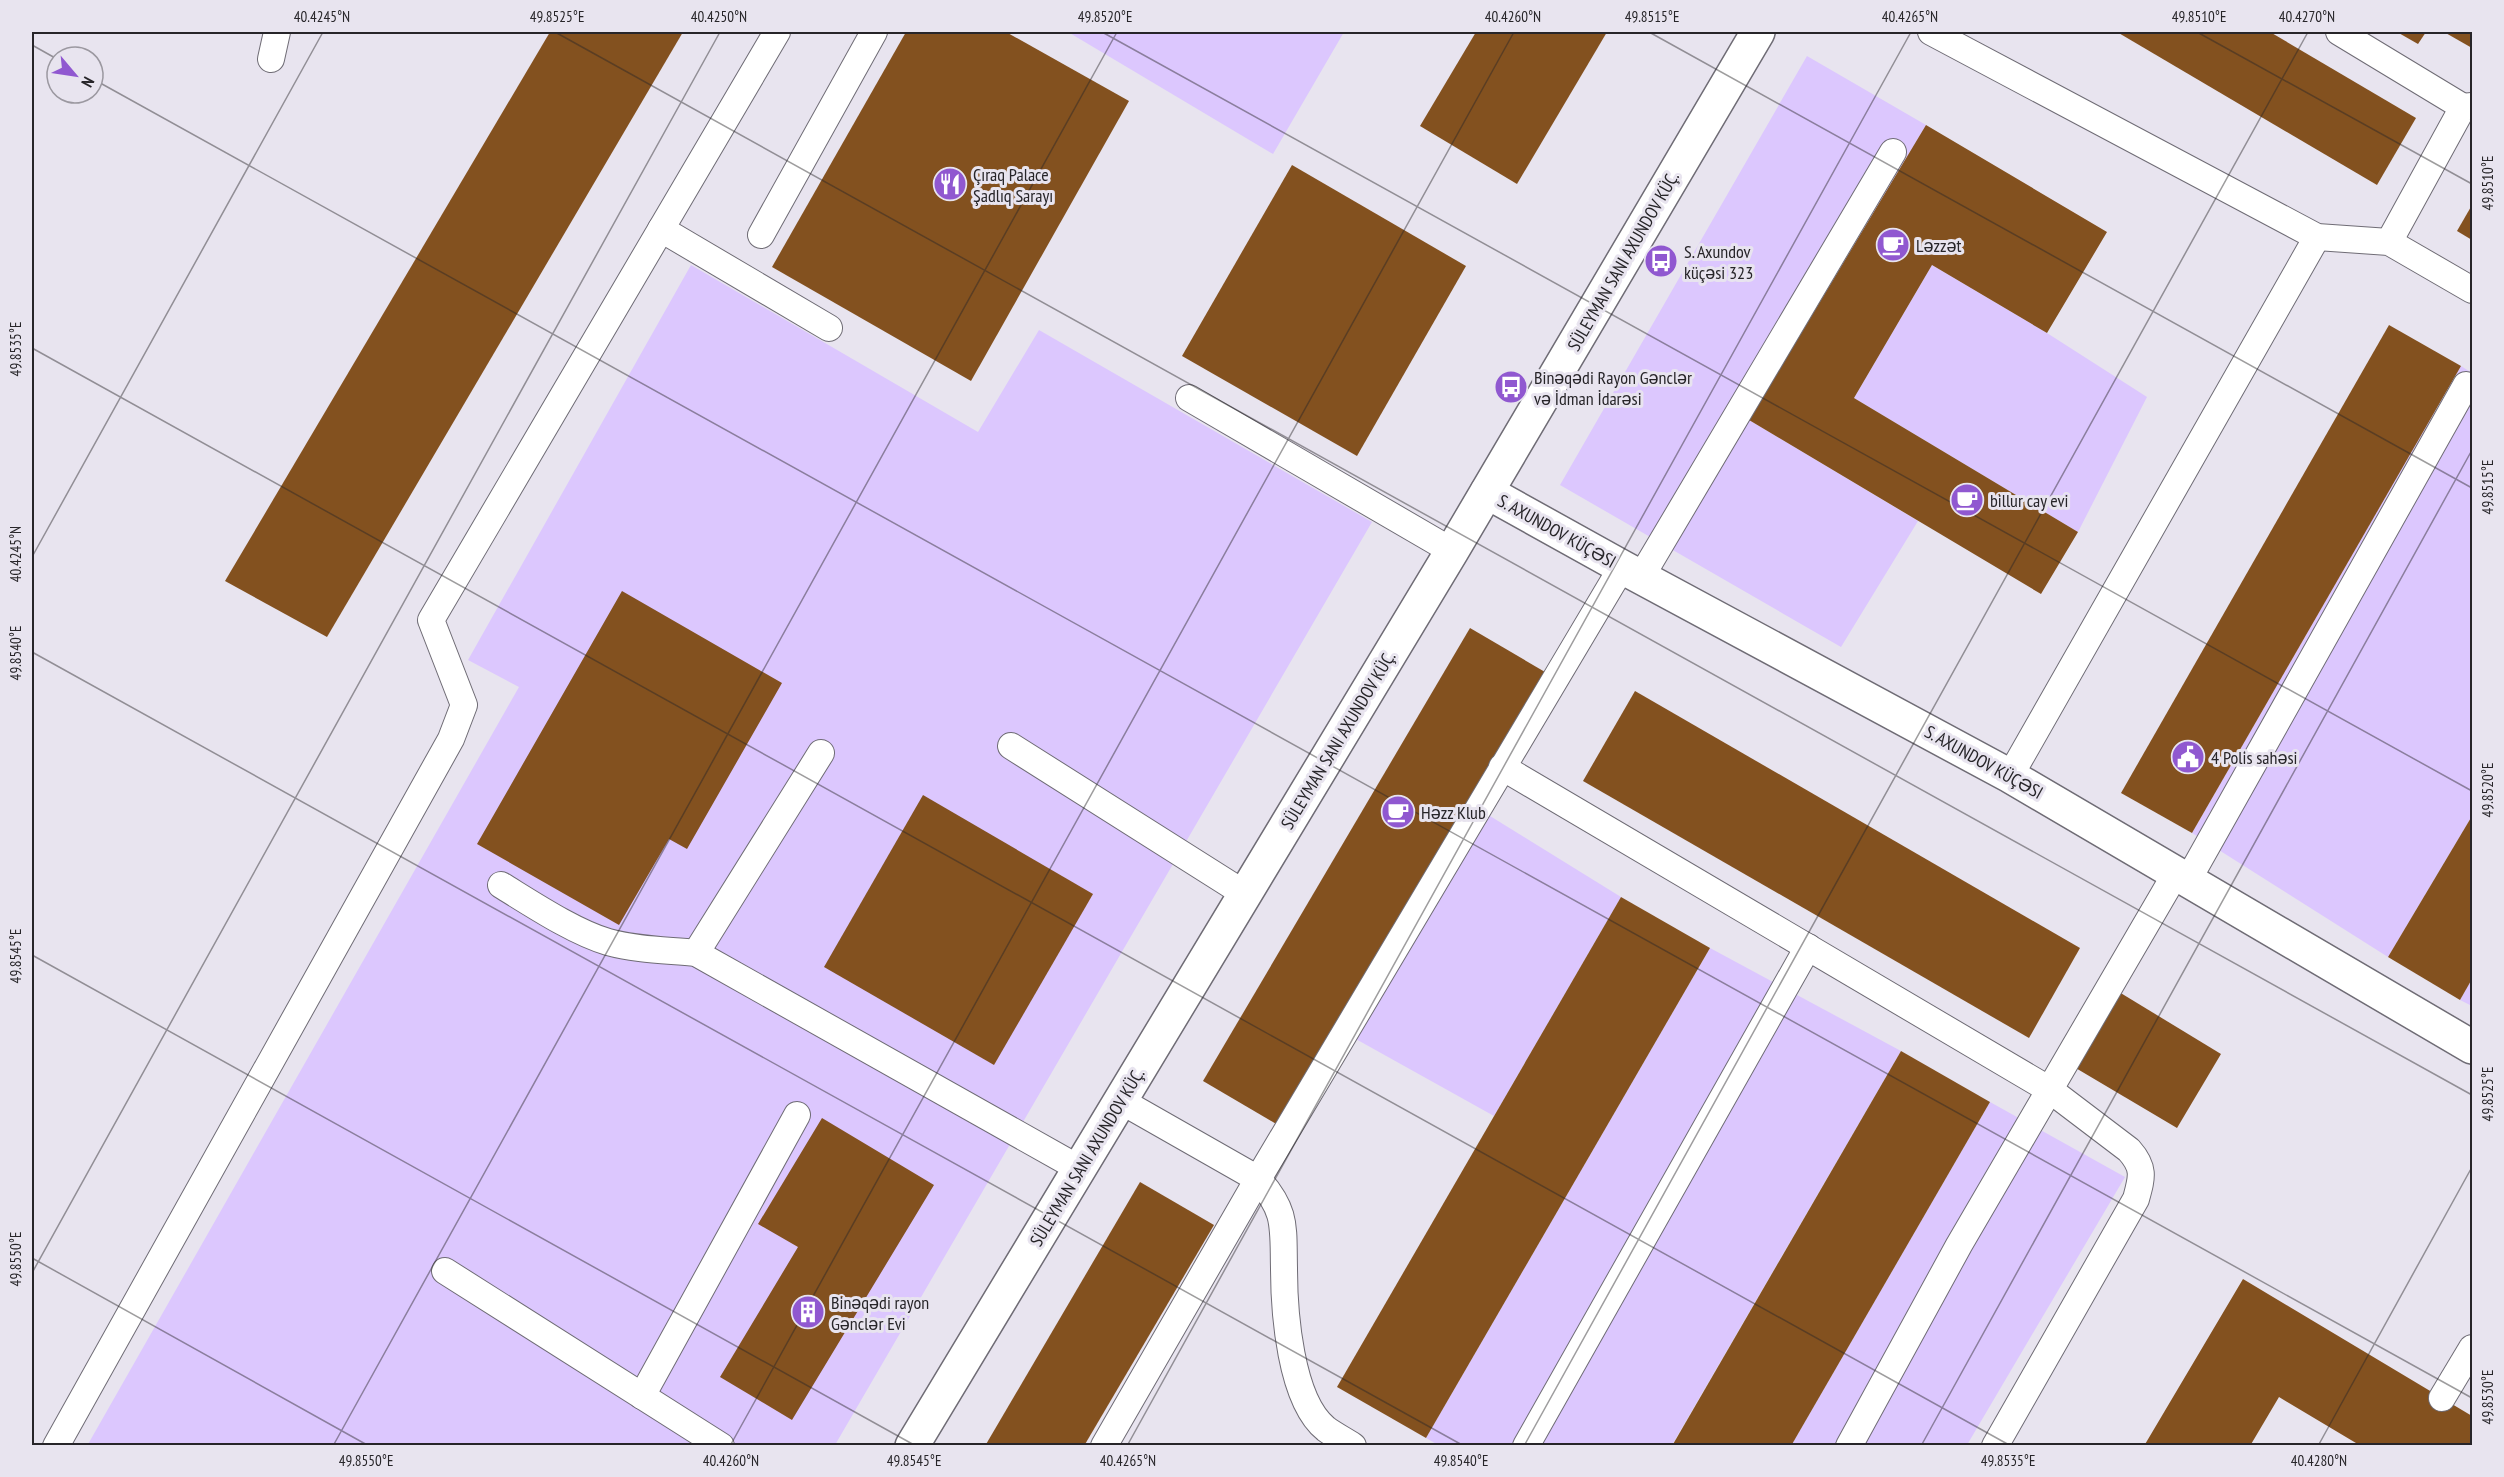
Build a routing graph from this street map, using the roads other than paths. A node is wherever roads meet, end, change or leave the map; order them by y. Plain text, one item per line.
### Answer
1 (277, 32) edge
2 (777, 32) edge
3 (874, 32) edge
4 (1758, 32) edge
5 (1931, 32) edge
6 (2339, 32) edge
7 (271, 59) dead end
8 (2468, 106) edge
9 (1893, 152) dead end
10 (661, 229) junction
11 (761, 235) dead end
12 (2318, 237) junction
13 (2389, 242) junction
14 (2472, 290) edge
15 (829, 328) dead end
16 (2466, 385) dead end
17 (1189, 398) dead end
18 (1487, 492) junction
19 (1452, 551) junction
20 (1632, 572) junction
21 (1011, 746) dead end
22 (821, 753) dead end
23 (1502, 767) junction
24 (2010, 776) junction
25 (2182, 877) junction
26 (501, 885) dead end
27 (1245, 894) junction
28 (1808, 947) junction
29 (696, 953) junction
30 (2472, 1047) edge
31 (2050, 1090) junction
32 (1121, 1101) junction
33 (797, 1115) dead end
34 (1080, 1169) junction
35 (1258, 1179) junction
36 (445, 1271) dead end
37 (2472, 1348) edge
38 (642, 1396) junction
39 (2442, 1398) dead end
40 (56, 1446) edge
41 (721, 1446) edge
42 (912, 1446) edge
43 (1104, 1446) edge
44 (1353, 1446) edge
45 (1526, 1446) edge
46 (1849, 1446) edge
47 (1995, 1446) edge

1 - 7 lane
2 - 10 lane
3 - 11 lane
4 - 18 street, SÜLEYMAN SANI AXUNDOV KÜÇ.
5 - 12 lane
6 - 8 lane
8 - 13 lane
9 - 20 lane
10 - 15 lane
10 - 40 lane
12 - 13 lane
12 - 24 lane
13 - 14 lane
16 - 25 lane
17 - 19 lane
18 - 19 street, SÜLEYMAN SANI AXUNDOV KÜÇ.
18 - 20 street, S. AXUNDOV KÜÇƏSI
19 - 27 street, SÜLEYMAN SANI AXUNDOV KÜÇ.
20 - 23 lane
20 - 24 street, S. AXUNDOV KÜÇƏSI
21 - 27 lane
22 - 29 lane
23 - 28 lane
23 - 35 lane
24 - 25 street, S. AXUNDOV KÜÇƏSI
25 - 30 street, S. AXUNDOV KÜÇƏSI
25 - 31 lane
26 - 29 lane
27 - 32 street, SÜLEYMAN SANI AXUNDOV KÜÇ.
28 - 31 lane
28 - 45 lane
29 - 34 lane
31 - 46 lane
31 - 47 lane
32 - 34 street, SÜLEYMAN SANI AXUNDOV KÜÇ.
32 - 35 lane
33 - 38 lane
34 - 42 street, SÜLEYMAN SANI AXUNDOV KÜÇ.
35 - 43 lane
35 - 44 lane
36 - 38 lane
37 - 39 lane
38 - 41 lane

